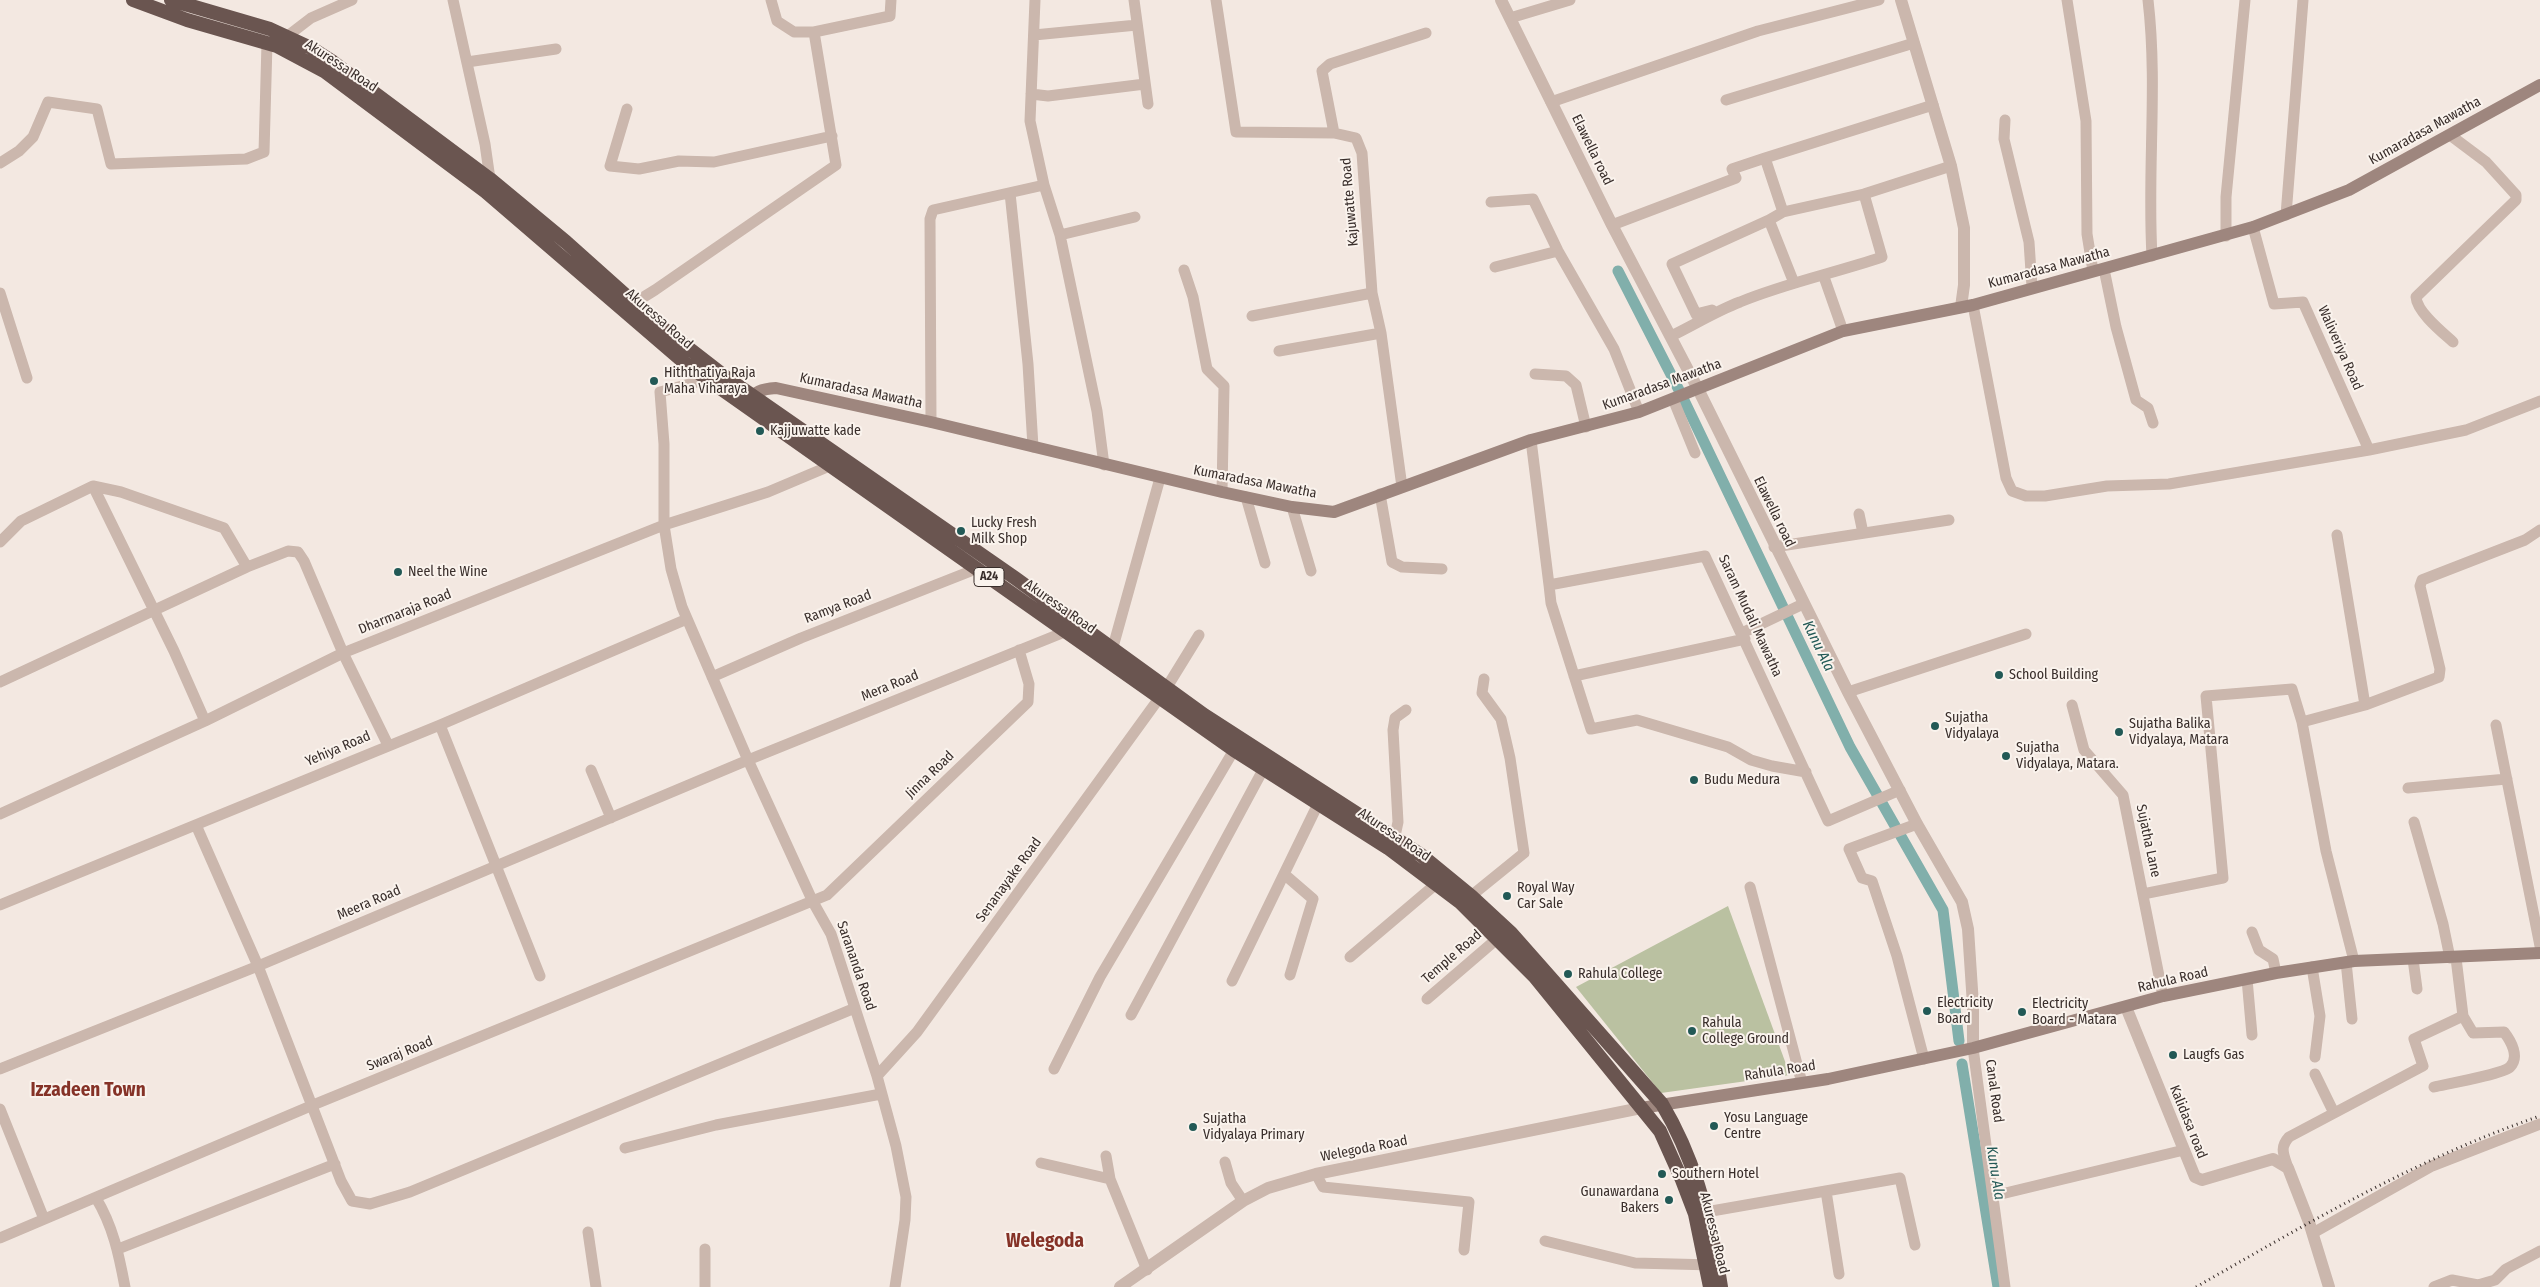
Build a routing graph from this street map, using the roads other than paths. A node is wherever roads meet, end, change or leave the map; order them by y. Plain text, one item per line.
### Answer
1 (133, 0) edge
2 (172, 0) edge
3 (352, 0) edge
4 (453, 0) edge
5 (771, 0) edge
6 (891, 0) edge
7 (1035, 0) edge
8 (1134, 0) edge
9 (1216, 0) edge
10 (1501, 0) edge
11 (1570, 0) edge
12 (1879, 0) edge
13 (1900, 0) edge
14 (2067, 0) edge
15 (2148, 0) edge
16 (2245, 0) edge
17 (2303, 0) edge
18 (188, 3) edge
19 (1510, 18) junction
20 (1137, 25) junction
21 (814, 32) junction
22 (1426, 33) dead end
23 (1034, 36) junction
24 (276, 42) junction
25 (1914, 43) junction
26 (556, 49) dead end
27 (467, 62) junction
28 (1145, 84) junction
29 (2540, 85) edge
30 (1031, 94) junction
31 (1726, 100) dead end
32 (1551, 102) junction
33 (1148, 104) dead end
34 (1932, 105) junction
35 (627, 109) dead end
36 (2005, 120) dead end
37 (1334, 132) junction
38 (2450, 135) junction
39 (832, 136) junction
40 (1765, 158) junction
41 (0, 163) edge
42 (1951, 166) junction
43 (490, 180) junction
44 (1044, 185) junction
45 (1010, 193) junction
46 (1864, 194) junction
47 (1491, 202) dead end
48 (1783, 212) junction
49 (2286, 215) junction
50 (1135, 217) dead end
51 (1769, 220) junction
52 (1612, 225) junction
53 (2253, 227) junction
54 (1060, 235) junction
55 (2226, 236) junction
56 (562, 247) junction
57 (1558, 251) junction
58 (2152, 256) junction
59 (1495, 267) dead end
60 (1184, 270) dead end
61 (2099, 270) junction
62 (1824, 276) junction
63 (1794, 283) junction
64 (2032, 288) junction
65 (0, 293) edge
66 (1372, 293) junction
67 (634, 302) junction
68 (1967, 306) junction
69 (1715, 314) junction
70 (1252, 316) dead end
71 (1381, 332) junction
72 (1843, 332) junction
73 (1671, 336) junction
74 (2453, 342) dead end
75 (1278, 351) dead end
76 (1535, 374) dead end
77 (27, 378) dead end
78 (708, 379) junction
79 (1698, 389) junction
80 (1673, 399) junction
81 (748, 400) junction
82 (2540, 401) edge
83 (1638, 412) junction
84 (932, 422) junction
85 (2153, 423) dead end
86 (1586, 427) junction
87 (1531, 440) junction
88 (1033, 447) junction
89 (2369, 450) junction
90 (1695, 453) dead end
91 (832, 465) junction
92 (1104, 465) junction
93 (1160, 478) junction
94 (93, 486) junction
95 (1402, 487) junction
96 (1222, 492) junction
97 (1380, 494) junction
98 (1246, 497) junction
99 (1292, 507) junction
100 (1859, 514) dead end
101 (1949, 520) dead end
102 (664, 525) junction
103 (2540, 530) edge
104 (1863, 533) junction
105 (2337, 535) dead end
106 (0, 542) edge
107 (1774, 547) junction
108 (1265, 563) dead end
109 (247, 567) junction
110 (976, 569) junction
111 (1442, 569) dead end
112 (1311, 571) dead end
113 (1550, 585) junction
114 (1803, 604) junction
115 (154, 610) junction
116 (1058, 617) junction
117 (687, 618) junction
118 (1074, 628) junction
119 (2026, 634) dead end
120 (1198, 635) dead end
121 (1744, 636) junction
122 (1043, 641) junction
123 (1113, 648) junction
124 (1019, 650) junction
125 (343, 653) junction
126 (1574, 676) junction
127 (712, 677) junction
128 (1484, 678) dead end
129 (0, 682) edge
130 (1164, 692) junction
131 (1848, 692) junction
132 (2072, 705) dead end
133 (2365, 705) junction
134 (1406, 710) dead end
135 (205, 722) junction
136 (2302, 722) junction
137 (440, 725) junction
138 (2496, 725) dead end
139 (388, 745) junction
140 (1234, 750) junction
141 (748, 760) junction
142 (1264, 768) junction
143 (591, 770) dead end
144 (1806, 772) junction
145 (1287, 775) junction
146 (2507, 779) junction
147 (2408, 788) dead end
148 (1900, 790) junction
149 (1318, 804) junction
150 (0, 814) edge
151 (611, 818) junction
152 (2414, 822) dead end
153 (1917, 824) junction
154 (196, 825) junction
155 (1395, 836) junction
156 (497, 865) junction
157 (1284, 874) junction
158 (1436, 884) junction
159 (1750, 886) dead end
160 (2143, 894) junction
161 (1471, 896) junction
162 (813, 902) junction
163 (0, 905) edge
164 (2252, 932) dead end
165 (1498, 938) junction
166 (2540, 946) edge
167 (2540, 953) edge
168 (1350, 957) dead end
169 (2453, 958) junction
170 (2413, 959) junction
171 (2350, 962) junction
172 (258, 966) junction
173 (2312, 967) junction
174 (2276, 973) junction
175 (1290, 975) dead end
176 (540, 976) dead end
177 (2247, 979) junction
178 (1232, 981) dead end
179 (2418, 989) dead end
180 (2163, 996) junction
181 (1427, 999) dead end
182 (2126, 1007) junction
183 (855, 1008) junction
184 (1131, 1014) dead end
185 (2463, 1016) junction
186 (2352, 1019) dead end
187 (2252, 1035) dead end
188 (1972, 1048) junction
189 (2315, 1057) dead end
190 (1924, 1058) junction
191 (0, 1069) edge
192 (1054, 1069) dead end
193 (2315, 1074) dead end
194 (876, 1076) junction
195 (1802, 1083) junction
196 (2434, 1087) dead end
197 (881, 1094) junction
198 (1662, 1104) junction
199 (313, 1105) junction
200 (1641, 1108) junction
201 (0, 1109) edge
202 (2334, 1113) junction
203 (2540, 1124) edge
204 (625, 1148) dead end
205 (2184, 1150) junction
206 (1106, 1156) dead end
207 (1226, 1162) dead end
208 (1041, 1163) dead end
209 (335, 1164) junction
210 (2288, 1168) junction
211 (1316, 1174) junction
212 (1110, 1179) junction
213 (1826, 1191) junction
214 (1993, 1196) junction
215 (96, 1198) junction
216 (1243, 1201) junction
217 (1706, 1212) junction
218 (44, 1219) junction
219 (588, 1232) dead end
220 (2313, 1233) junction
221 (0, 1238) edge
222 (1545, 1241) dead end
223 (1915, 1244) dead end
224 (118, 1249) junction
225 (706, 1249) dead end
226 (1464, 1250) dead end
227 (2540, 1251) edge
228 (1712, 1266) junction
229 (1147, 1270) junction
230 (1839, 1274) dead end
231 (125, 1287) edge
232 (596, 1287) edge
233 (705, 1287) edge
234 (895, 1287) edge
235 (1120, 1287) edge
236 (1710, 1287) edge
237 (1721, 1287) edge
238 (2005, 1287) edge
239 (2330, 1287) edge
240 (2434, 1287) edge

1 - 24 highway, Akuressa Road / A24
2 - 18 highway, Akuressa Road / A24
3 - 24 street
4 - 27 street
5 - 21 street
6 - 21 street
7 - 23 street
8 - 20 street
9 - 37 street, Kajuwatte Road
10 - 19 street, Elawella road
11 - 19 street
12 - 32 street
13 - 25 street
14 - 61 street
15 - 58 street
16 - 55 street
17 - 49 street
18 - 24 highway, Akuressa Road / A24
19 - 32 street, Elawella road
20 - 23 street
20 - 28 street
21 - 39 street
22 - 37 street
23 - 30 street
24 - 41 street
24 - 43 highway, Akuressa Road / A24
24 - 56 highway, Akuressa Road / A24
25 - 31 street
25 - 34 street
26 - 27 street
27 - 43 street
28 - 30 street
28 - 33 street
29 - 38 main road, Kumaradasa Mawatha
30 - 44 street
32 - 52 street, Elawella road
34 - 40 street
34 - 42 street
35 - 39 street
36 - 64 street
37 - 66 street, Kajuwatte Road
38 - 49 main road, Kumaradasa Mawatha
38 - 74 street
39 - 67 street
40 - 48 street
40 - 52 street
42 - 46 street
42 - 68 street
43 - 56 highway, Akuressa Road / A24
44 - 45 street
44 - 54 street
45 - 84 street
45 - 88 street
46 - 48 street
46 - 62 street
47 - 57 street
48 - 51 street
49 - 53 main road, Kumaradasa Mawatha
50 - 54 street
51 - 63 street
51 - 69 street
52 - 73 street, Elawella road
53 - 55 main road, Kumaradasa Mawatha
53 - 89 street, Waliveriya Road
54 - 92 street
55 - 58 main road, Kumaradasa Mawatha
56 - 67 highway, Akuressa Road / A24
56 - 78 highway, Akuressa Road / A24
57 - 59 street
57 - 83 street
58 - 61 main road, Kumaradasa Mawatha
60 - 96 street
61 - 64 main road, Kumaradasa Mawatha
61 - 85 street
62 - 63 street
62 - 72 street
63 - 69 street
64 - 68 main road, Kumaradasa Mawatha
65 - 77 street
66 - 70 street
66 - 71 street, Kajuwatte Road
67 - 81 highway, Akuressa Road / A24
68 - 72 main road, Kumaradasa Mawatha
68 - 89 street
69 - 73 street
71 - 75 street
71 - 95 street, Kajuwatte Road
72 - 79 main road, Kumaradasa Mawatha
73 - 79 street, Elawella road
76 - 86 street
78 - 81 highway, Akuressa Road / A24
78 - 102 street, Sarananda Road
79 - 80 main road, Kumaradasa Mawatha
79 - 107 street, Elawella road
80 - 83 main road, Kumaradasa Mawatha
80 - 90 street
81 - 84 main road, Kumaradasa Mawatha
81 - 91 highway, Akuressa Road / A24
81 - 116 highway, Akuressa Road / A24
82 - 89 street
83 - 86 main road, Kumaradasa Mawatha
84 - 88 main road, Kumaradasa Mawatha
86 - 87 main road, Kumaradasa Mawatha
87 - 95 main road, Kumaradasa Mawatha
87 - 113 street
88 - 92 main road, Kumaradasa Mawatha
91 - 102 street, Dharmaraja Road
91 - 110 highway, Akuressa Road / A24
92 - 93 main road, Kumaradasa Mawatha
93 - 96 main road, Kumaradasa Mawatha
93 - 123 street
94 - 106 street
94 - 109 street
94 - 115 street
95 - 97 main road, Kumaradasa Mawatha
96 - 98 main road, Kumaradasa Mawatha
97 - 99 main road, Kumaradasa Mawatha
97 - 111 street
98 - 99 main road, Kumaradasa Mawatha
98 - 108 street
99 - 112 street
100 - 104 street
101 - 104 street
102 - 117 street, Sarananda Road
102 - 125 street, Dharmaraja Road
103 - 133 street
104 - 107 street
105 - 133 street
107 - 114 street, Elawella road
109 - 115 street
109 - 125 street
110 - 116 highway, Akuressa Road / A24
110 - 127 street, Ramya Road
113 - 121 street, Saram Mudali Mawatha
113 - 126 street
114 - 121 street
114 - 131 street, Elawella road
115 - 129 street
115 - 135 street
116 - 118 highway, Akuressa Road / A24
116 - 122 street
117 - 127 street, Sarananda Road
117 - 137 street, Yehiya Road
118 - 122 street, Mera Road
118 - 123 highway, Akuressa Road / A24
118 - 130 highway, Akuressa Road / A24
119 - 131 street
120 - 130 street, Senanayake Road
121 - 126 street
121 - 144 street, Saram Mudali Mawatha
122 - 124 street, Mera Road
123 - 130 highway, Akuressa Road / A24
124 - 141 street, Mera Road
124 - 162 street, Jinna Road
125 - 135 street, Dharmaraja Road
125 - 139 street
126 - 144 street
127 - 141 street, Sarananda Road
128 - 161 street
130 - 140 highway, Akuressa Road / A24
130 - 145 highway, Akuressa Road / A24
130 - 194 street, Senanayake Road
131 - 148 street, Elawella road
132 - 160 street, Sujatha Lane
133 - 136 street
134 - 155 street
135 - 150 street, Dharmaraja Road
136 - 160 street
136 - 171 street
137 - 139 street, Yehiya Road
137 - 156 street
138 - 146 street
139 - 154 street, Yehiya Road
140 - 142 highway, Akuressa Road / A24
140 - 192 street
141 - 151 street, Meera Road
141 - 162 street, Sarananda Road
142 - 145 highway, Akuressa Road / A24
142 - 184 street
143 - 151 street
144 - 148 street, Saram Mudali Mawatha
145 - 149 highway, Akuressa Road / A24
145 - 155 highway, Akuressa Road / A24
146 - 147 street
146 - 166 street
148 - 153 street, Elawella road
149 - 157 street
149 - 158 highway, Akuressa Road / A24
151 - 156 street, Meera Road
152 - 169 street
153 - 188 street, Elawella road
153 - 190 street
154 - 163 street, Yehiya Road
154 - 172 street
155 - 161 highway, Akuressa Road / A24
156 - 172 street, Meera Road
156 - 176 street
157 - 175 street
157 - 178 street
158 - 165 highway, Akuressa Road / A24
158 - 168 street
159 - 195 street
160 - 180 street, Sujatha Lane
161 - 198 highway, Akuressa Road / A24
162 - 183 street, Sarananda Road
162 - 199 street, Swaraj Road
164 - 174 street
165 - 181 street, Temple Road
165 - 200 highway, Akuressa Road / A24
167 - 169 main road, Rahula Road
169 - 170 main road, Rahula Road
169 - 185 street
170 - 171 main road, Rahula Road
170 - 179 street
171 - 173 main road, Rahula Road
171 - 186 street
172 - 191 street, Meera Road
172 - 199 street
173 - 174 main road, Rahula Road
173 - 189 street
174 - 177 main road, Rahula Road
177 - 180 main road, Rahula Road
177 - 187 street
180 - 182 main road, Rahula Road
182 - 188 main road, Rahula Road
182 - 205 street, Kalidasa road
183 - 194 street, Sarananda Road
183 - 209 street
185 - 196 street
185 - 202 street
188 - 190 main road, Rahula Road
188 - 214 street, Canal Road
190 - 195 main road, Rahula Road
193 - 202 street
194 - 197 street, Sarananda Road
195 - 198 main road, Rahula Road
197 - 204 street
197 - 234 street, Sarananda Road
198 - 200 main road, Rahula Road
198 - 217 highway, Akuressa Road / A24
199 - 209 street
199 - 215 street, Swaraj Road
200 - 211 street, Welegoda Road
200 - 228 highway, Akuressa Road / A24
201 - 218 street
202 - 210 street
203 - 220 street
205 - 210 street, Kalidasa road
205 - 214 street
206 - 212 street
207 - 216 street
208 - 212 street
209 - 224 street
210 - 220 street
211 - 216 street, Welegoda Road
211 - 226 street
212 - 229 street
213 - 217 street
213 - 223 street
213 - 230 street
214 - 238 street, Canal Road
215 - 218 street, Swaraj Road
215 - 224 street
216 - 229 street, Welegoda Road
217 - 228 highway, Akuressa Road / A24
218 - 221 street, Swaraj Road
219 - 232 street
220 - 239 street
222 - 228 street
224 - 231 street
225 - 233 street
227 - 240 street
228 - 236 highway, Akuressa Road / A24
228 - 237 highway, Akuressa Road / A24
229 - 235 street, Welegoda Road

